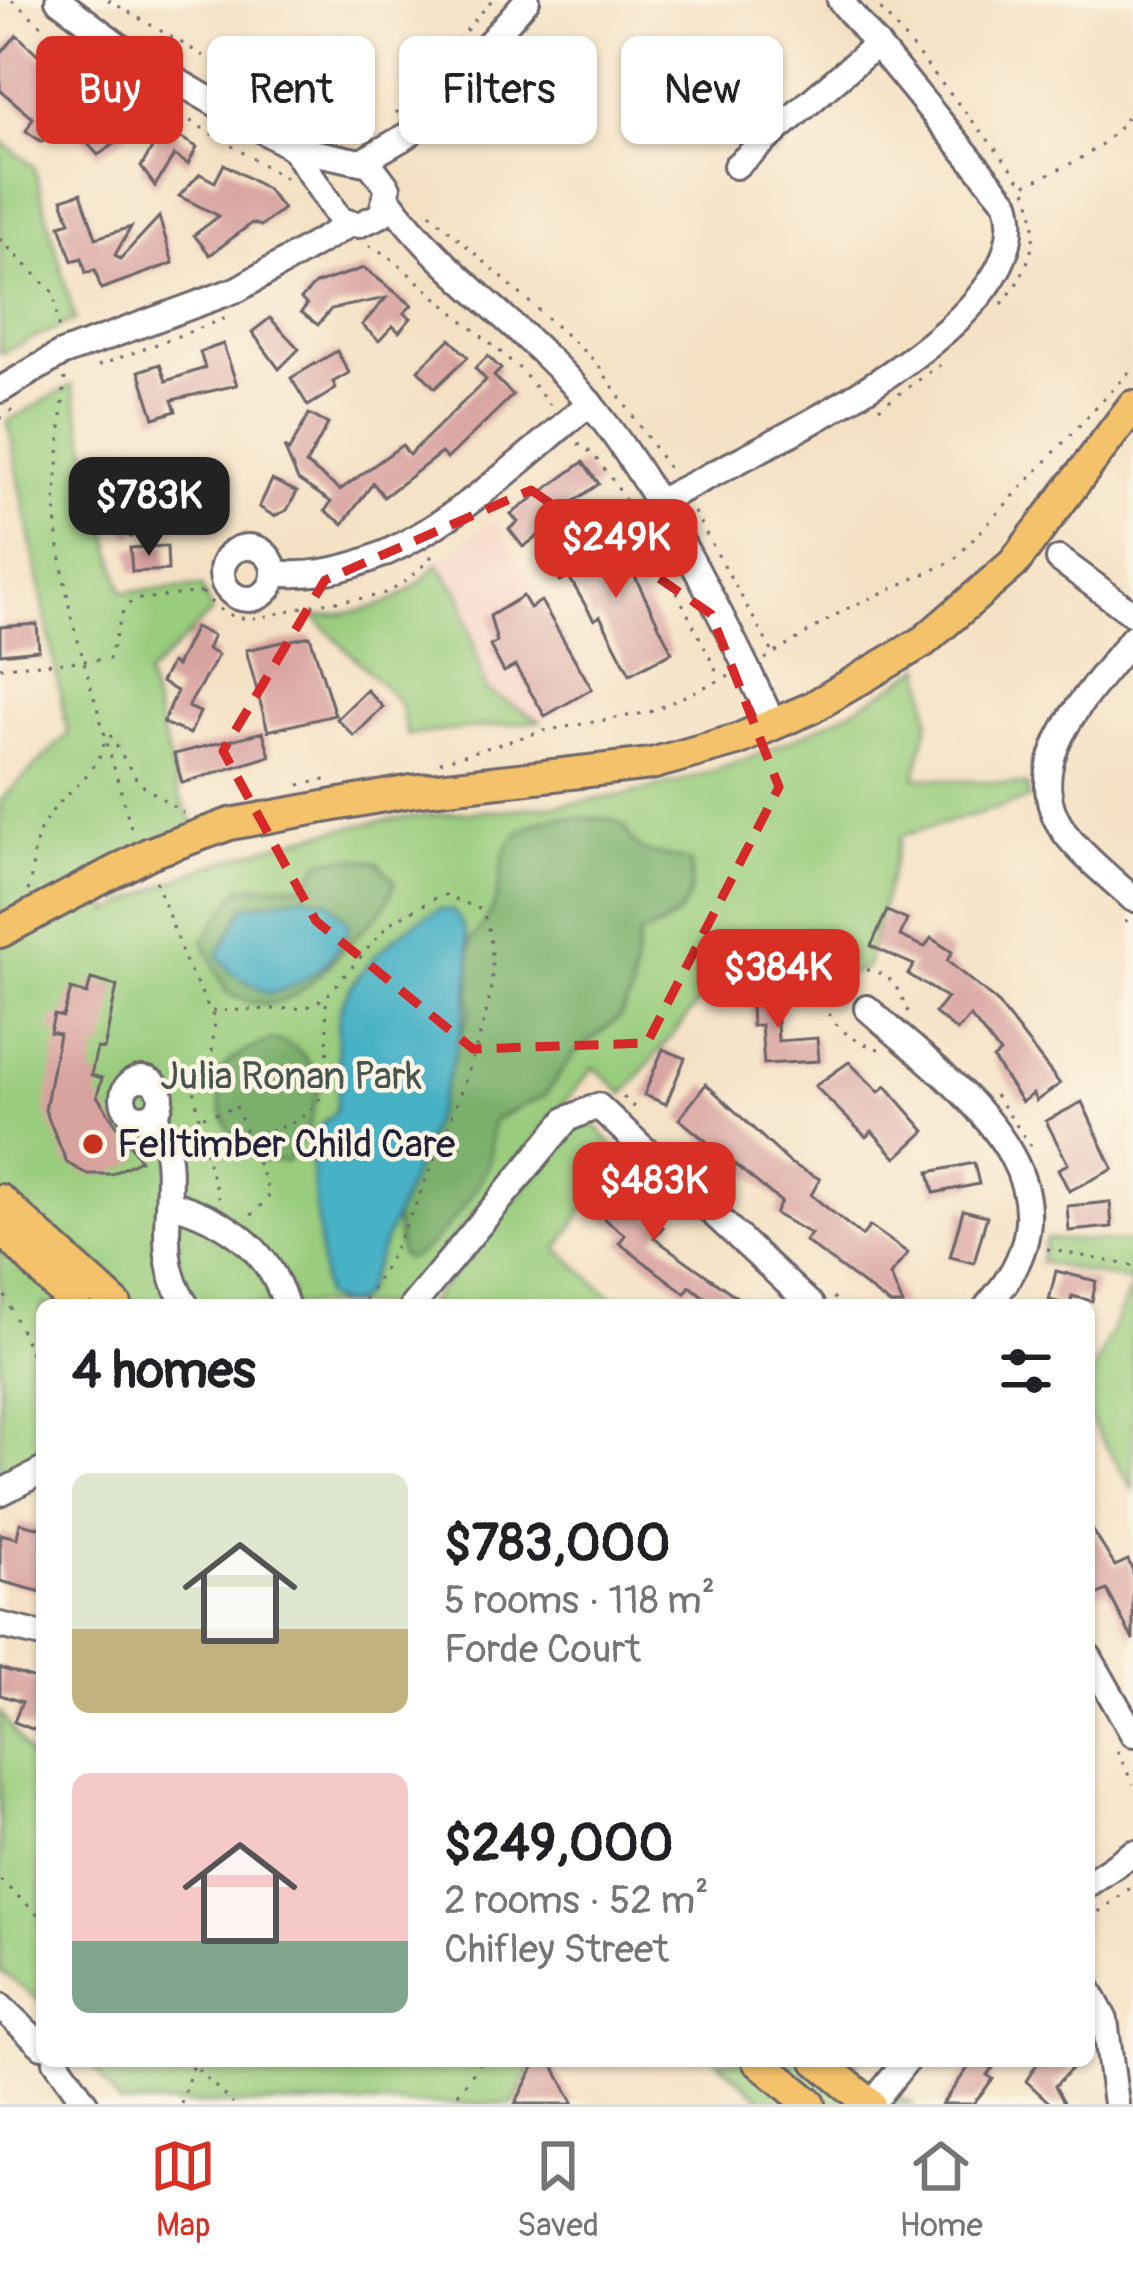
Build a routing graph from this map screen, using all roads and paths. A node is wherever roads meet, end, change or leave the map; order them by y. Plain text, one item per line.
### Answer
1 (58, 0) edge
2 (840, 0) edge
3 (874, 0) edge
4 (507, 4) edge
5 (877, 44) junction
6 (1133, 108) edge
7 (398, 128) junction
8 (293, 148) junction
9 (357, 162) junction
10 (736, 166) dead end
11 (1008, 182) junction
12 (388, 193) junction
13 (326, 200) junction
14 (357, 231) junction
15 (0, 238) edge
16 (422, 245) junction
17 (304, 247) junction
18 (240, 313) dead end
19 (63, 366) junction
20 (1133, 368) edge
21 (47, 388) dead end
22 (0, 390) edge
23 (29, 399) dead end
24 (590, 403) junction
25 (1133, 406) edge
26 (0, 419) edge
27 (568, 421) junction
28 (657, 503) junction
29 (450, 541) dead end
30 (1059, 559) dead end
31 (274, 573) junction
32 (212, 586) junction
33 (1133, 614) edge
34 (1133, 637) edge
35 (84, 664) junction
36 (0, 667) edge
37 (745, 669) junction
38 (721, 680) junction
39 (771, 716) junction
40 (107, 728) junction
41 (430, 765) dead end
42 (349, 777) dead end
43 (295, 786) dead end
44 (172, 824) dead end
45 (133, 833) dead end
46 (156, 881) dead end
47 (40, 898) junction
48 (1133, 898) edge
49 (0, 932) edge
50 (0, 950) edge
51 (326, 998) junction
52 (867, 1008) dead end
53 (212, 1011) junction
54 (914, 1021) dead end
55 (888, 1055) dead end
56 (988, 1089) dead end
57 (154, 1114) dead end
58 (200, 1117) junction
59 (245, 1136) junction
60 (1037, 1157) dead end
61 (0, 1200) edge
62 (222, 1201) dead end
63 (170, 1203) junction
64 (235, 1210) dead end
65 (248, 1220) junction
66 (0, 1226) edge
67 (258, 1227) dead end
68 (1037, 1259) dead end
69 (1133, 1266) edge
70 (0, 1285) edge
71 (980, 1298) edge
72 (69, 1299) edge
73 (109, 1299) edge
74 (183, 1299) edge
75 (284, 1299) edge
76 (364, 1299) edge
77 (418, 1299) edge
78 (798, 1299) edge
79 (36, 1364) edge
80 (36, 1475) edge
81 (0, 1493) edge
82 (0, 1625) edge
83 (36, 1634) edge
84 (1095, 1668) edge
85 (1133, 1734) edge
86 (1133, 1853) edge
87 (1095, 1878) edge
88 (0, 1880) edge
89 (1133, 1886) edge
90 (36, 1913) edge
91 (1095, 1914) edge
92 (1095, 2001) edge
93 (0, 2006) edge
94 (36, 2040) edge
95 (1122, 2065) edge
96 (60, 2067) edge
97 (190, 2067) edge
98 (195, 2067) edge
99 (477, 2067) edge
100 (765, 2067) edge
101 (825, 2067) edge
102 (901, 2067) edge
103 (86, 2104) edge
104 (181, 2104) edge
105 (233, 2104) edge
106 (451, 2104) edge
107 (810, 2104) edge
108 (871, 2104) edge
109 (1116, 2104) edge

1 - 8 street
2 - 5 street
3 - 11 path
4 - 7 street
4 - 7 path
5 - 10 street
5 - 11 street
6 - 11 path
7 - 9 street
7 - 12 street
8 - 9 street
8 - 13 street
9 - 12 street
9 - 13 street
11 - 28 street
12 - 14 street
12 - 16 street
13 - 14 street
13 - 17 street
14 - 16 street
14 - 17 street
14 - 27 path
15 - 19 path
16 - 24 street
17 - 19 street
18 - 19 path
19 - 21 path
19 - 22 street
19 - 35 path
20 - 37 path
23 - 26 path
24 - 27 street
24 - 28 street
25 - 39 main road
27 - 31 street
27 - 38 path
28 - 37 street
29 - 32 path
30 - 33 street
31 - 32 street
31 - 32 street
32 - 35 path
34 - 48 street
35 - 36 path
35 - 40 path
37 - 38 path
37 - 39 street
38 - 41 path
39 - 47 main road
40 - 44 path
40 - 45 path
40 - 47 path
42 - 43 path
46 - 53 path
47 - 49 main road
47 - 50 main road
51 - 53 path
51 - 59 path
51 - 76 path
52 - 71 street
53 - 58 path
54 - 55 path
56 - 60 path
57 - 63 street
58 - 59 path
58 - 62 path
59 - 65 path
61 - 73 main road
63 - 74 street
63 - 75 street
64 - 65 path
65 - 67 path
66 - 72 main road
68 - 69 path
70 - 79 path
77 - 78 street
80 - 81 street
82 - 83 street
84 - 85 street
86 - 87 street
88 - 90 path
89 - 91 path
92 - 95 street
93 - 94 street
95 - 109 street
96 - 103 street
97 - 104 path
98 - 105 path
99 - 106 path
100 - 107 main road
101 - 108 main road
102 - 108 street

